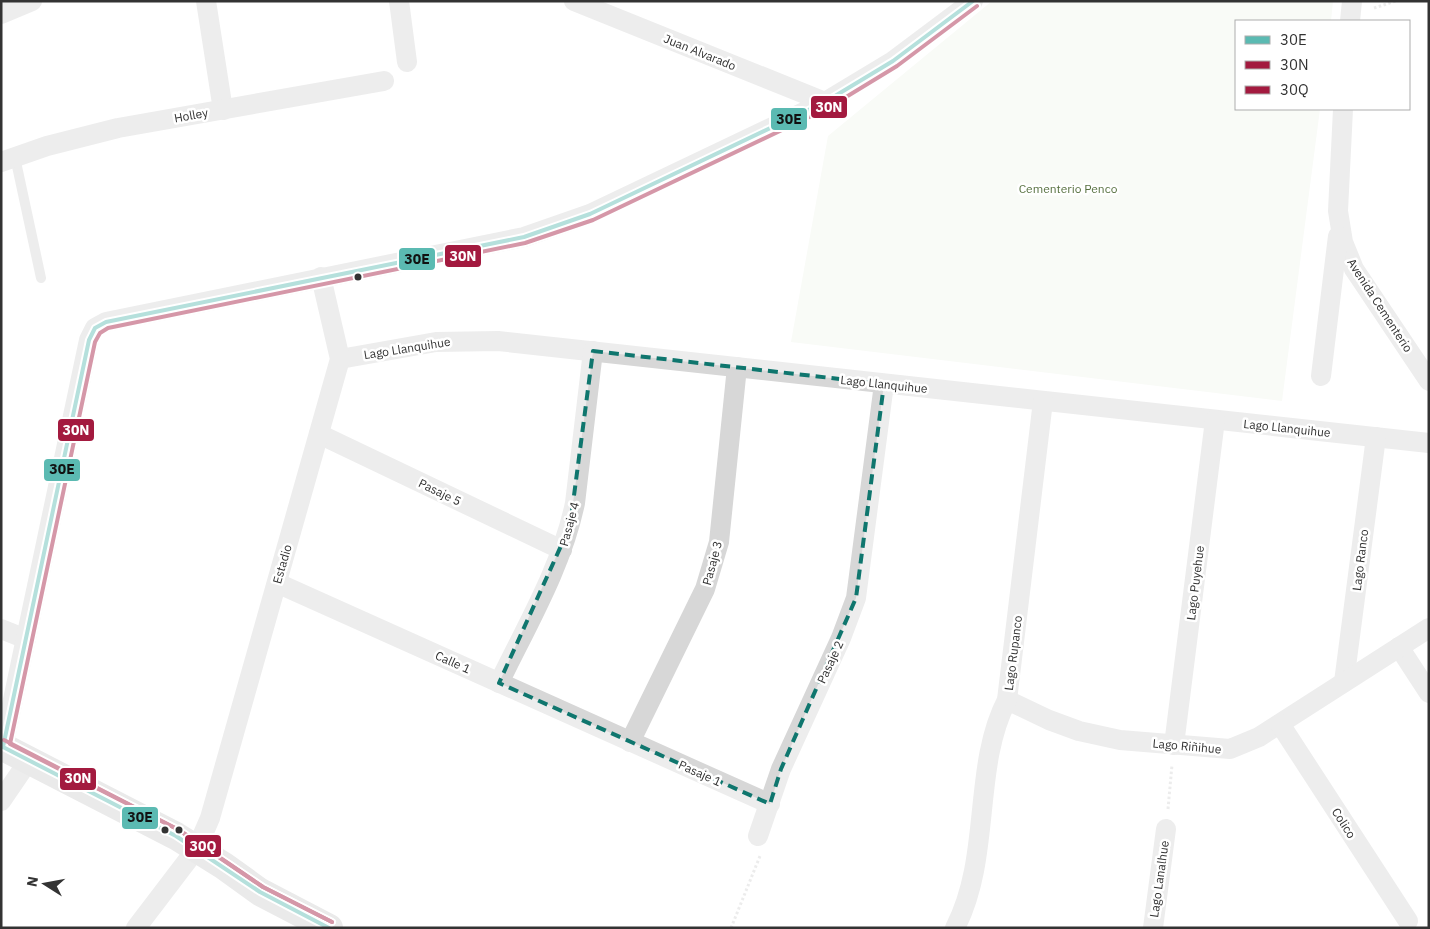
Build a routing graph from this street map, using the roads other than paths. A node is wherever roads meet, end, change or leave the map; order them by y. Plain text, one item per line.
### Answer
1 (32, 1) edge
2 (206, 1) edge
3 (399, 1) edge
4 (574, 1) edge
5 (972, 1) edge
6 (1352, 1) edge
7 (1, 14) edge
8 (1350, 20) edge
9 (407, 62) dead end
10 (384, 82) dead end
11 (826, 102) junction
12 (223, 110) junction
13 (1343, 110) edge
14 (8, 159) edge
15 (1340, 226) junction
16 (41, 278) dead end
17 (321, 278) junction
18 (593, 351) junction
19 (340, 359) junction
20 (737, 368) junction
21 (1321, 376) dead end
22 (1429, 381) edge
23 (884, 384) junction
24 (1043, 401) junction
25 (1215, 420) junction
26 (319, 434) junction
27 (1376, 437) junction
28 (1429, 443) edge
29 (562, 550) junction
30 (276, 583) junction
31 (1429, 628) edge
32 (1, 629) edge
33 (26, 639) junction
34 (1399, 647) junction
35 (1344, 682) junction
36 (499, 683) junction
37 (1429, 693) edge
38 (1007, 700) junction
39 (1280, 724) junction
40 (630, 742) junction
41 (1174, 745) junction
42 (2, 746) edge
43 (29, 760) junction
44 (1, 801) edge
45 (770, 804) junction
46 (1166, 829) road end
47 (758, 836) road end
48 (196, 848) junction
49 (1408, 921) dead end
50 (136, 928) edge
51 (329, 928) edge
52 (955, 928) edge
53 (1153, 928) edge

1 - 7 street
2 - 12 street
3 - 9 street
4 - 11 street, Juan Alvarado
5 - 11 street
6 - 8 street
10 - 12 street, Holley
11 - 17 street
12 - 14 street, Holley
13 - 15 street, Avenida Cementerio
14 - 16 lane
15 - 21 street, Avenida Cementerio
15 - 22 street, Avenida Cementerio
17 - 19 street, Estadio
17 - 33 street
18 - 19 street, Lago Llanquihue
18 - 20 street, Lago Llanquihue
18 - 29 street, Pasaje 4
19 - 26 street, Estadio
20 - 23 street, Lago Llanquihue
20 - 40 street, Pasaje 3
23 - 24 street, Lago Llanquihue
23 - 45 street, Pasaje 2
24 - 25 street, Lago Llanquihue
24 - 38 street, Lago Rupanco
25 - 27 street, Lago Llanquihue
25 - 41 street, Lago Puyehue
26 - 29 street, Pasaje 5
26 - 30 street, Estadio
27 - 28 street, Lago Llanquihue
27 - 35 street, Lago Ranco
29 - 36 street, Pasaje 4
30 - 36 street, Calle 1
30 - 48 street, Estadio
31 - 34 street, Lago Riñihue
32 - 33 street
33 - 42 street
34 - 35 street, Lago Riñihue
34 - 37 street
35 - 39 street, Lago Riñihue
36 - 40 street, Calle 1
38 - 41 street, Lago Riñihue
38 - 52 street, Lago Rupanco
39 - 41 street, Lago Riñihue
39 - 49 street, Colico
40 - 45 street, Pasaje 1
42 - 43 street
43 - 44 street
43 - 48 street
45 - 47 street, Pasaje 2
46 - 53 street, Lago Lanalhue
48 - 50 street, Estadio
48 - 51 street

